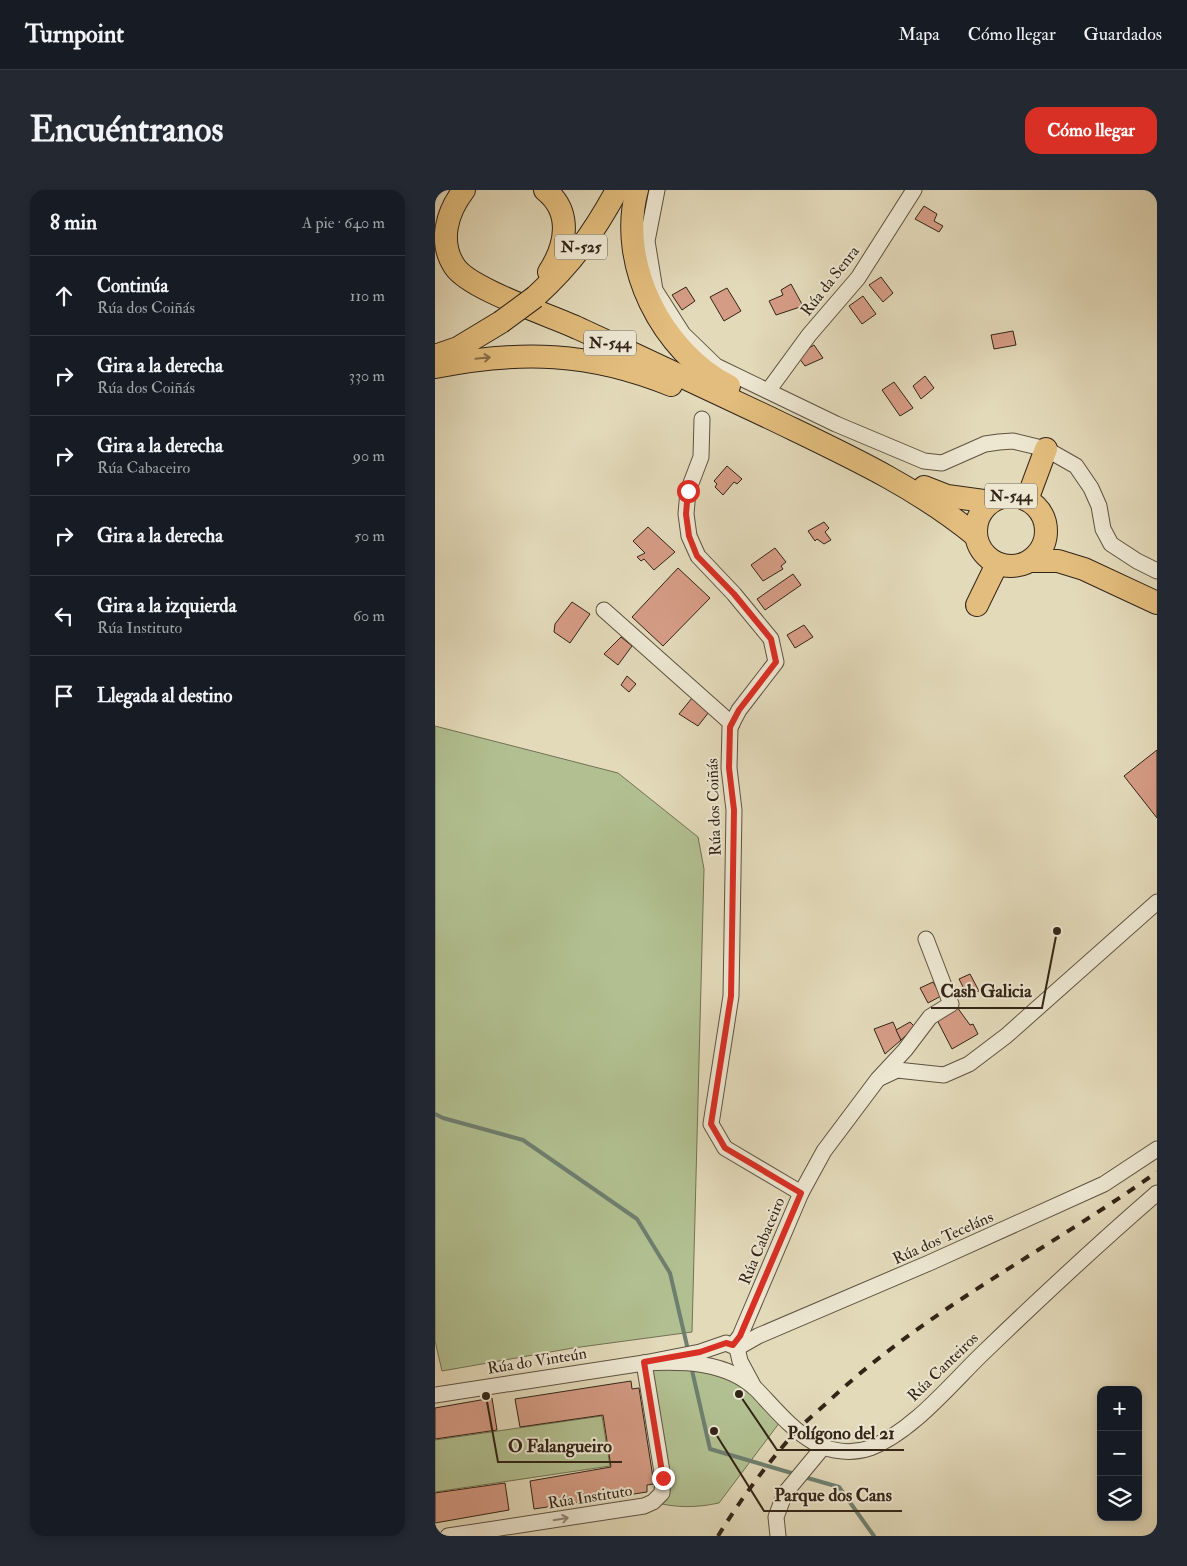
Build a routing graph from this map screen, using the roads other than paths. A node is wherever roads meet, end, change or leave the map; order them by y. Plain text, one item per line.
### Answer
1 (464, 190) edge
2 (545, 190) edge
3 (617, 190) edge
4 (637, 190) edge
5 (657, 190) edge
6 (914, 190) edge
7 (535, 297) junction
8 (435, 356) edge
9 (435, 367) edge
10 (768, 391) junction
11 (702, 419) dead end
12 (1046, 449) junction
13 (841, 452) junction
14 (869, 466) junction
15 (1027, 500) junction
16 (991, 502) junction
17 (1046, 533) junction
18 (976, 536) junction
19 (1030, 561) junction
20 (997, 564) junction
21 (1084, 568) junction
22 (1157, 571) edge
23 (1157, 603) edge
24 (977, 605) dead end
25 (604, 610) dead end
26 (732, 724) junction
27 (1157, 902) edge
28 (926, 938) dead end
29 (878, 1078) junction
30 (1157, 1149) edge
31 (801, 1193) junction
32 (1157, 1193) edge
33 (731, 1358) junction
34 (644, 1362) junction
35 (435, 1395) edge
36 (824, 1446) junction
37 (448, 1536) edge
38 (778, 1536) edge

1 - 13 highway, N-544
2 - 7 highway
3 - 7 highway, N-525
4 - 13 highway, N-544
5 - 10 street
6 - 10 street, Rúa da Senra
7 - 8 highway, N-525, bridge
9 -> 13 highway, N-544
10 - 12 street
11 - 26 street, Rúa dos Coiñás
12 - 15 highway
12 - 22 street
13 - 14 highway, N-544
14 - 16 highway, N-544
14 - 18 highway, N-544
15 - 16 highway, N-544
15 - 17 highway, N-544
16 - 18 highway, N-544
17 - 19 highway
17 - 21 highway, N-544
18 - 20 highway, N-544
19 - 20 highway, N-544
19 - 21 highway, N-544
20 - 24 highway
21 - 23 highway, N-544
25 - 26 street
26 - 31 street, Rúa dos Coiñás
27 - 29 street
28 - 29 street, Rúa Cabaceiro
29 - 31 street, Rúa Cabaceiro
30 - 33 street, Rúa dos Teceláns
31 - 33 street, Rúa Cabaceiro
32 - 36 street, Rúa Canteiros
33 - 34 street
33 - 34 street, Rúa dos Teceláns
33 - 36 street, Rúa Canteiros
34 - 35 street, Rúa do Vinteún
37 -> 34 street, Rúa Instituto
36 - 38 street

